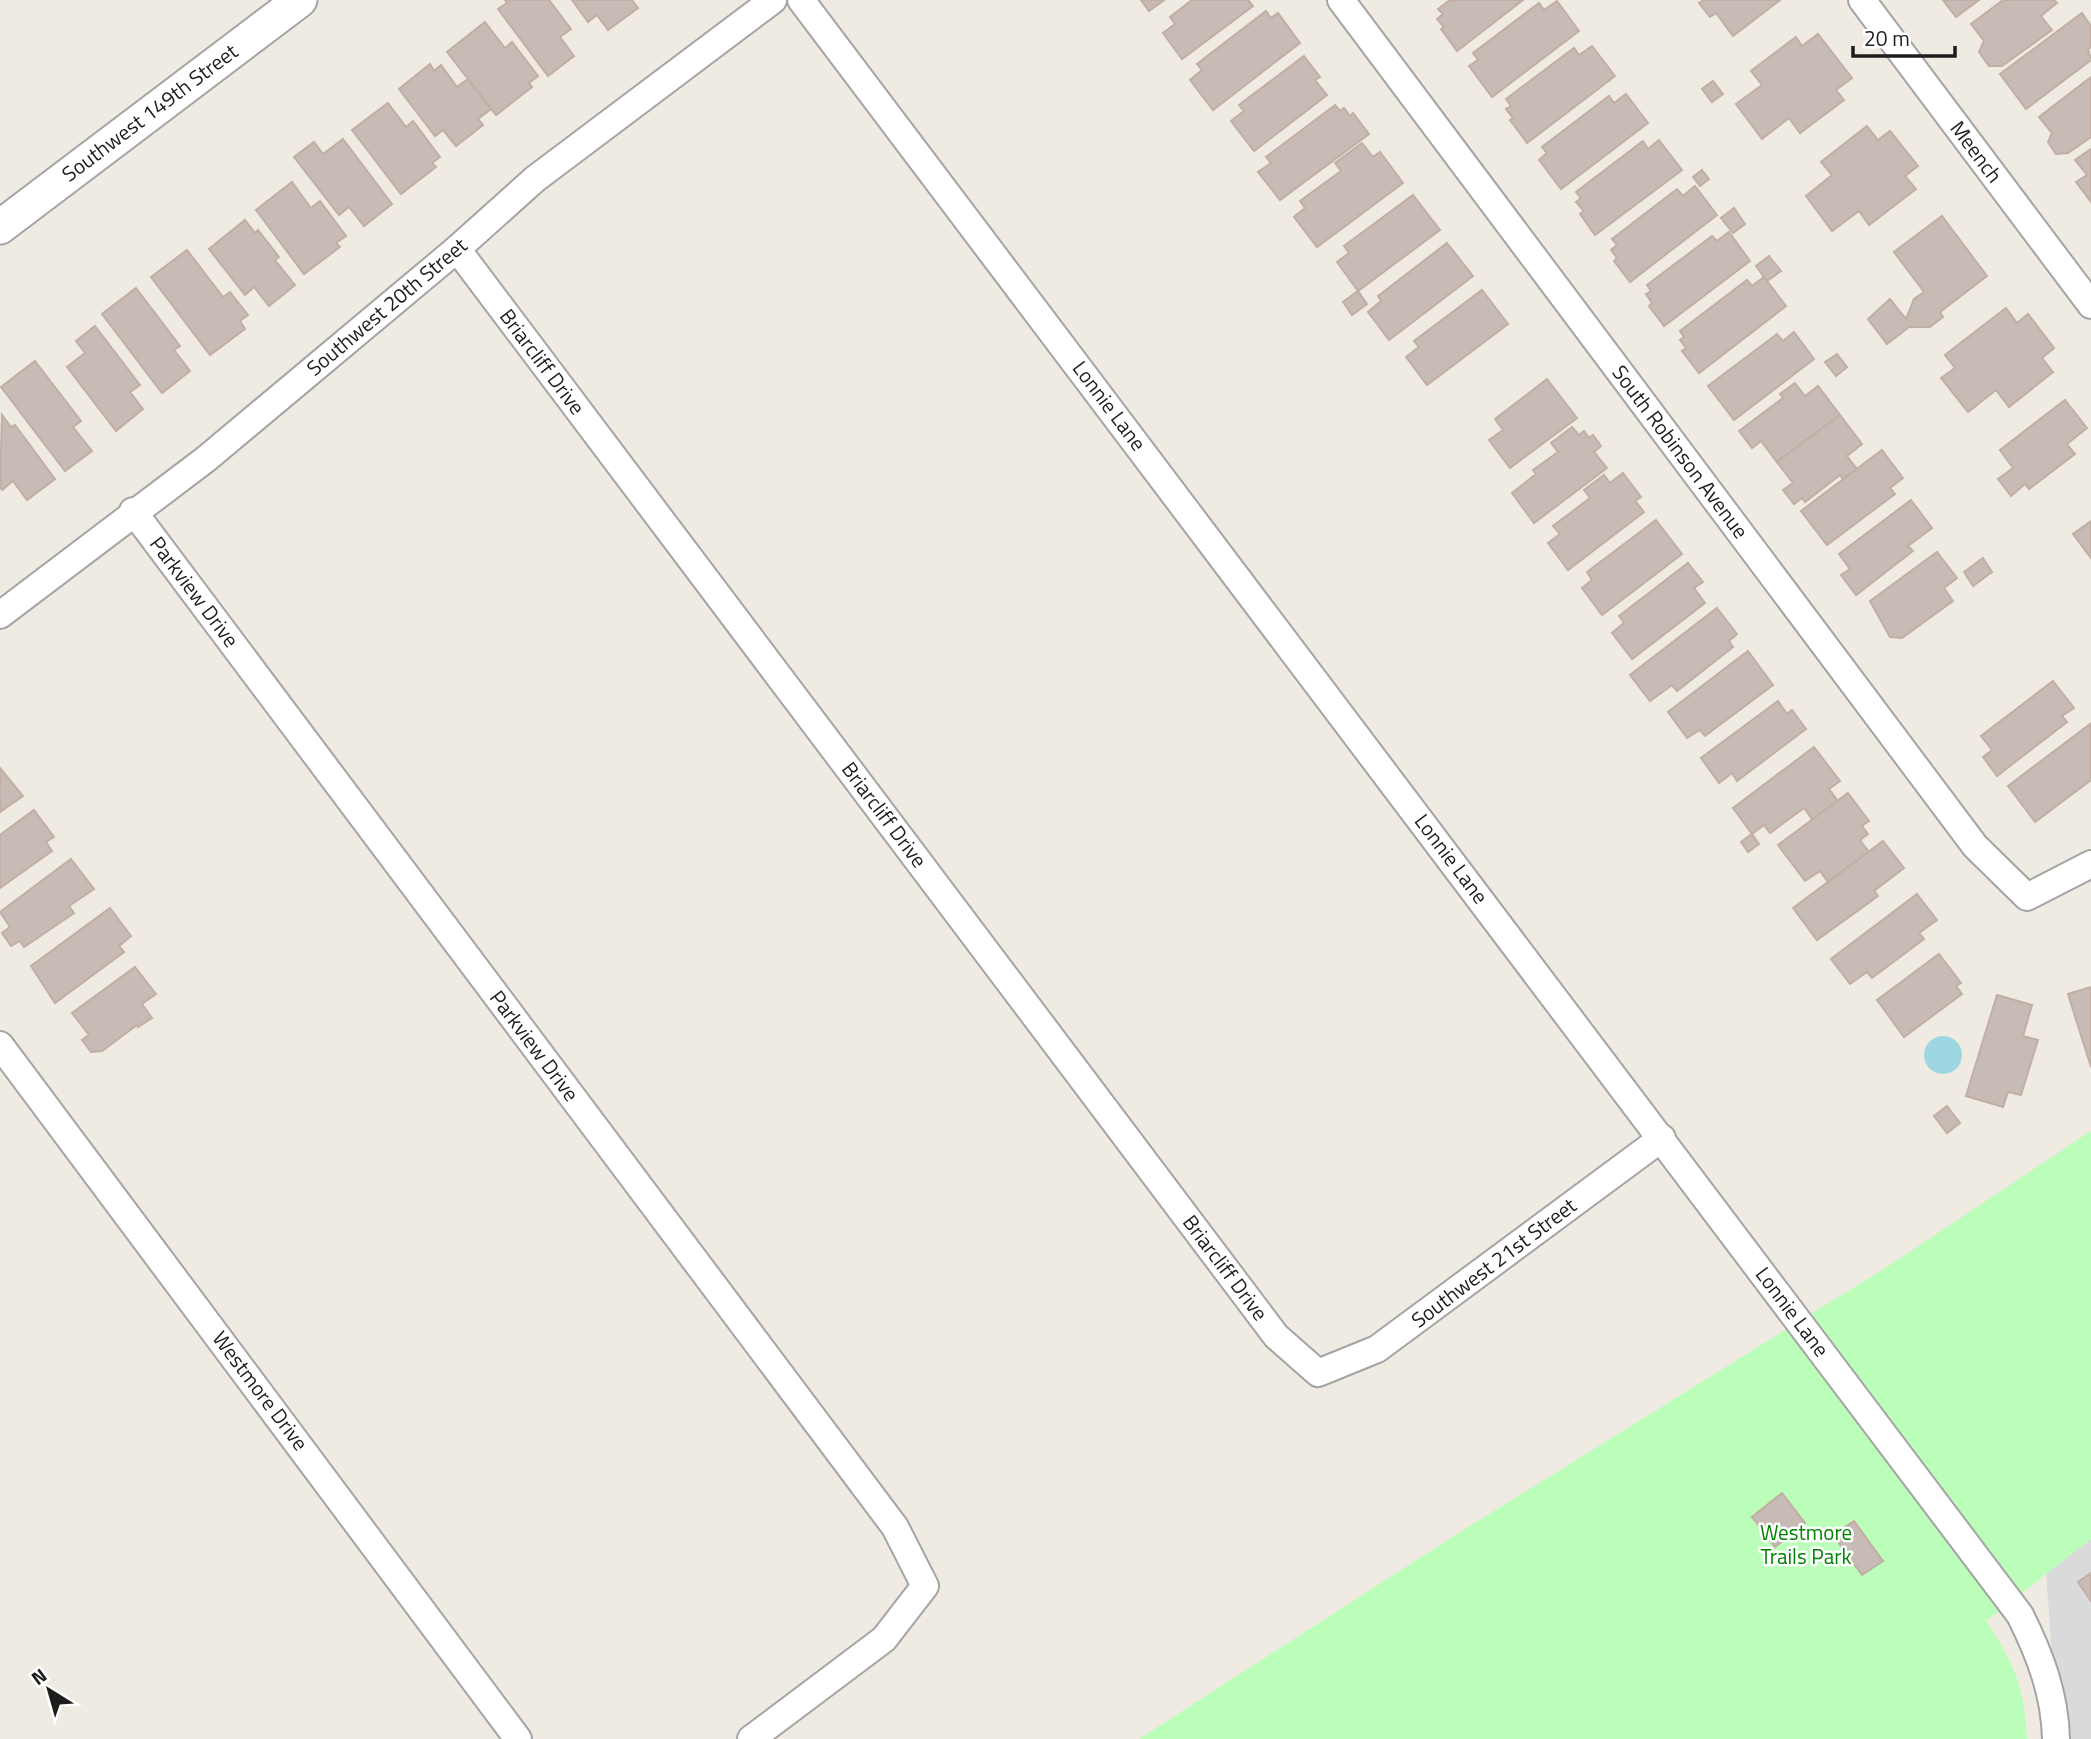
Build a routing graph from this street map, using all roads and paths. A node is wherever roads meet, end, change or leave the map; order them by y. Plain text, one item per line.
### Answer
1 (300, 0) edge
2 (773, 0) edge
3 (801, 0) edge
4 (1341, 0) edge
5 (1862, 0) edge
6 (0, 227) edge
7 (457, 250) junction
8 (2091, 305) edge
9 (133, 511) junction
10 (0, 615) edge
11 (2091, 864) edge
12 (0, 1045) edge
13 (1662, 1138) junction
14 (1318, 1373) joint
15 (518, 1739) edge
16 (751, 1739) edge
17 (2056, 1739) edge

1 - 6 street, Southwest 149th Street
2 - 7 street, Southwest 20th Street
3 - 13 street, Lonnie Lane
4 - 11 street, South Robinson Avenue
5 - 8 street, Meench
7 - 9 street, Southwest 20th Street
7 - 14 street, Briarcliff Drive
9 - 10 street, Southwest 20th Street
9 - 16 street, Parkview Drive
12 - 15 street, Westmore Drive
13 - 14 street, Southwest 21st Street
13 - 17 street, Lonnie Lane

